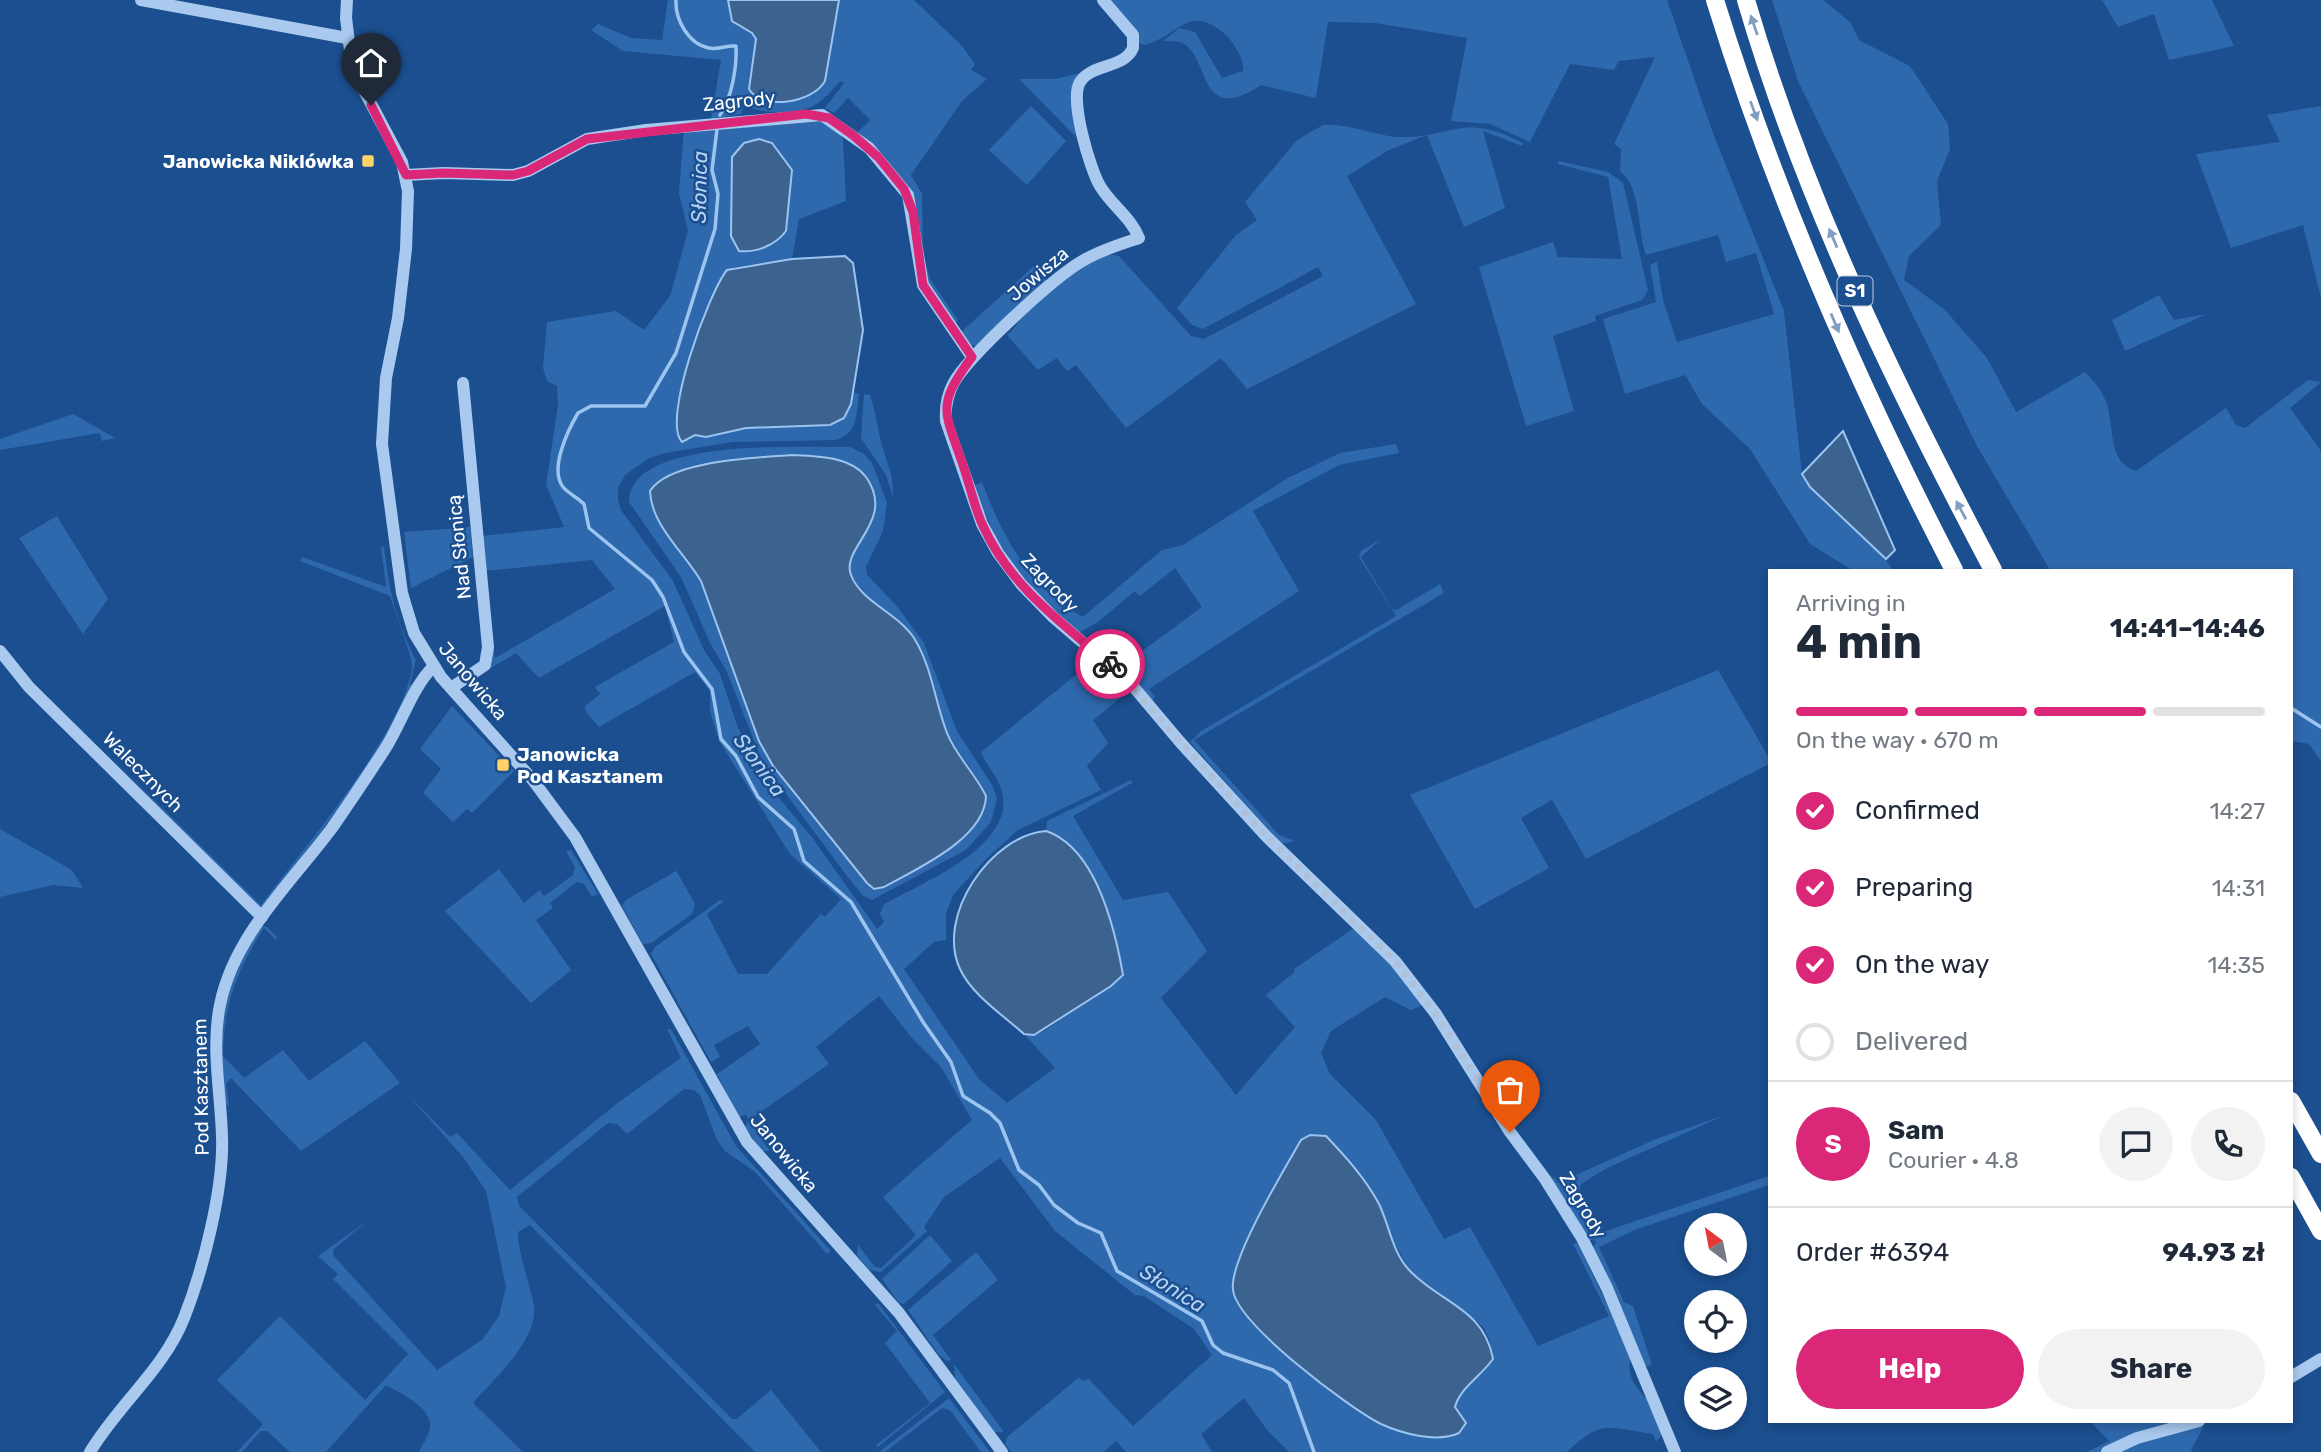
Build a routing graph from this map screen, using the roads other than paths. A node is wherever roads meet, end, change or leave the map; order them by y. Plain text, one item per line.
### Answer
1 (141, 0) edge
2 (347, 0) edge
3 (1103, 0) edge
4 (1715, 0) edge
5 (1746, 0) edge
6 (348, 38) junction
7 (406, 175) junction
8 (972, 357) junction
9 (463, 383) dead end
10 (1954, 569) edge
11 (1992, 569) edge
12 (0, 652) edge
13 (433, 667) junction
14 (451, 688) junction
15 (262, 917) junction
16 (2293, 1105) edge
17 (2321, 1154) edge
18 (2293, 1181) edge
19 (2321, 1231) edge
20 (2321, 1359) edge
21 (2293, 1376) edge
22 (2192, 1423) edge
23 (90, 1452) edge
24 (1002, 1452) edge
25 (1675, 1452) edge
26 (2107, 1452) edge

1 - 6 street
2 - 6 street, Janowicka
3 - 8 street, Jowisza
4 -> 10 highway, S1
11 -> 5 highway, S1
6 - 7 street, Janowicka
7 - 8 street, Zagrody
7 - 13 street, Janowicka
8 - 25 street, Zagrody
9 - 14 street, Nad Słonicą
12 - 15 street, Walecznych
13 - 14 street, Janowicka
13 - 15 street, Pod Kasztanem
14 - 24 street, Janowicka
15 - 23 street, Pod Kasztanem
16 - 17 highway
18 - 19 highway
20 - 21 street
22 - 26 street

